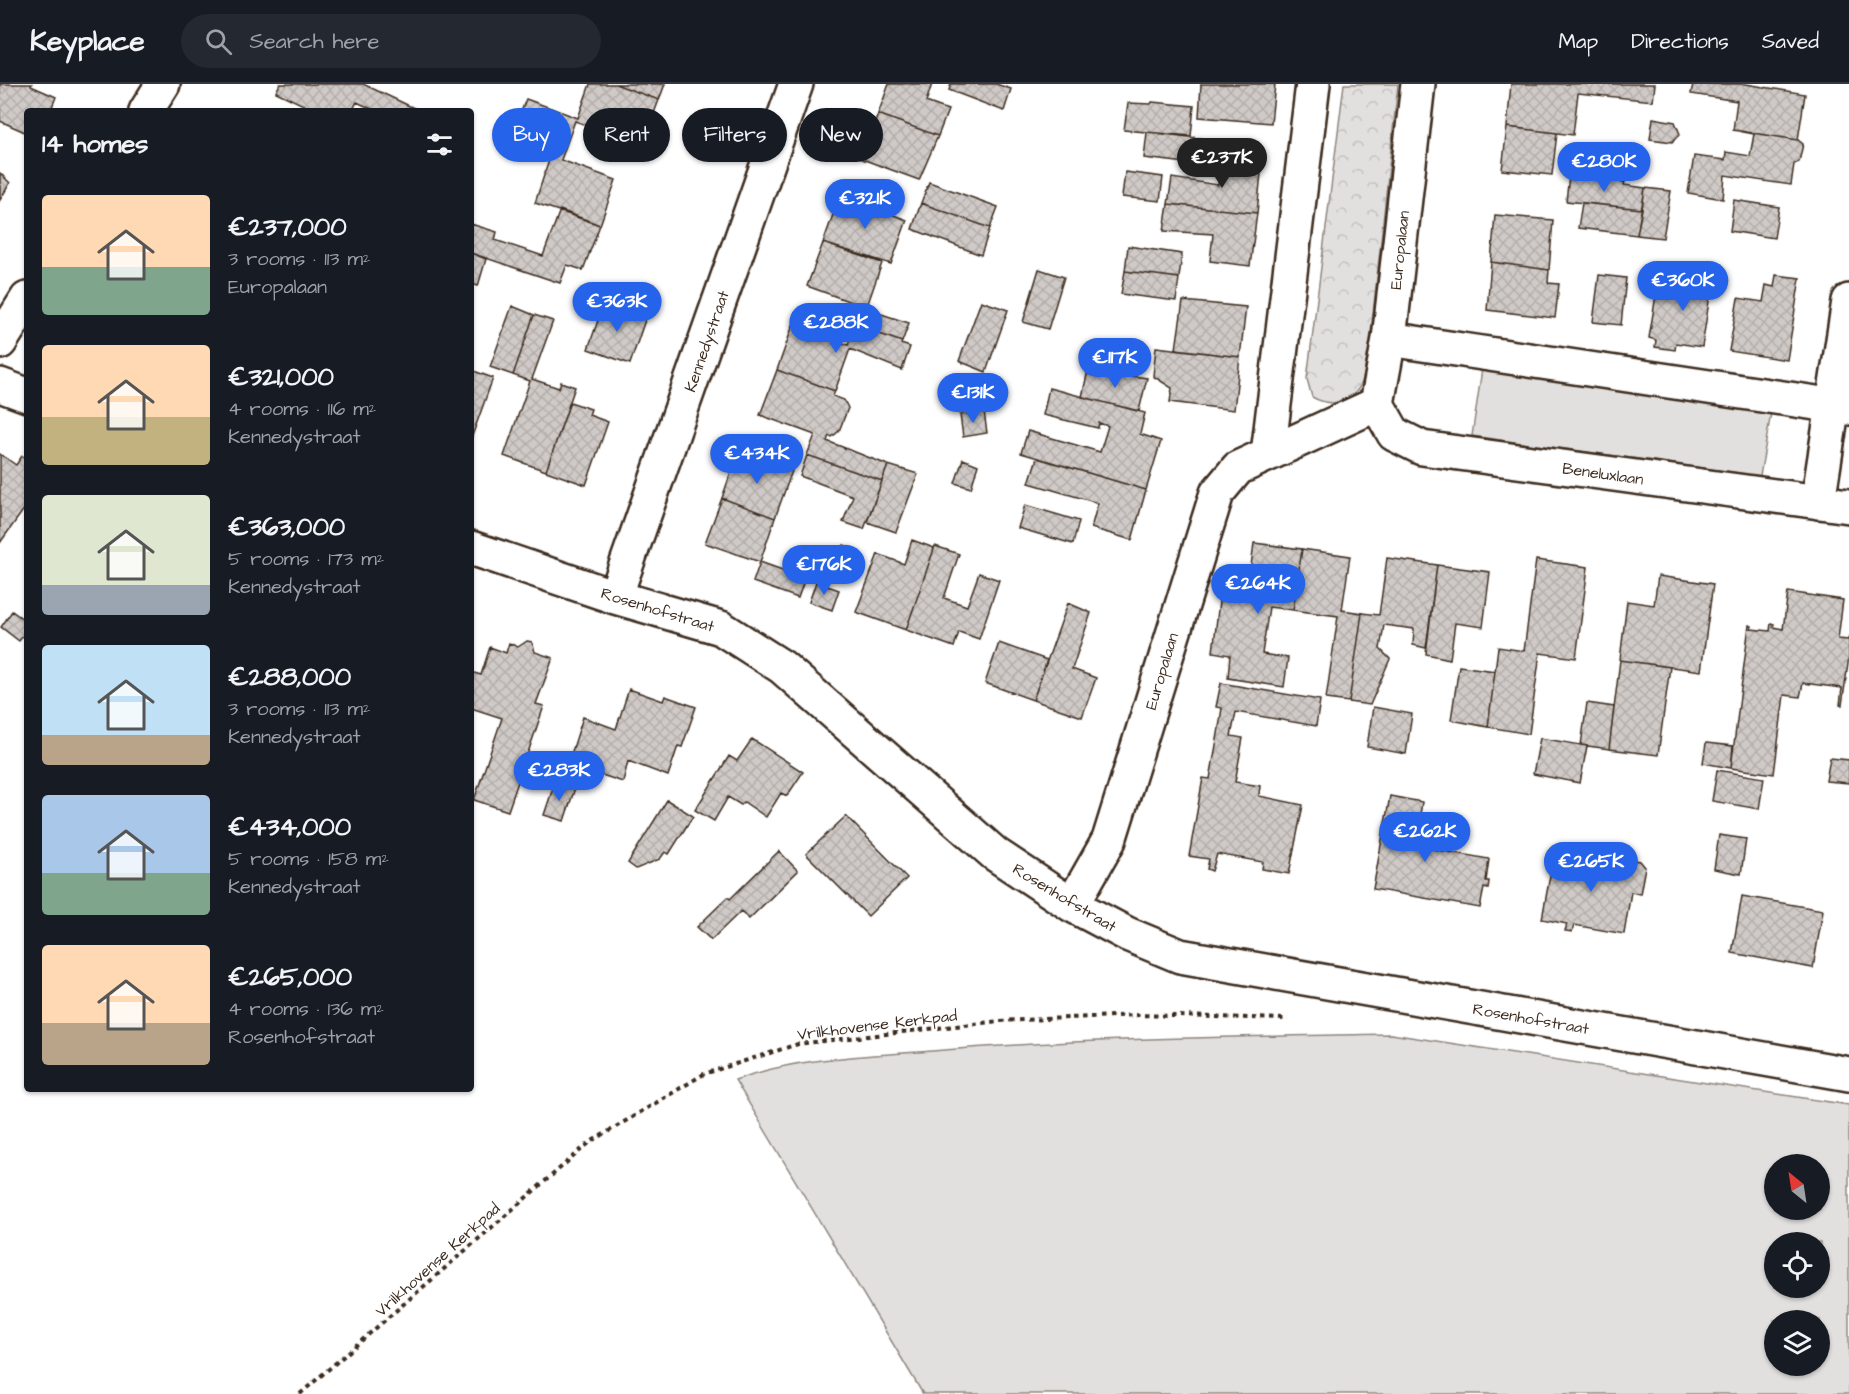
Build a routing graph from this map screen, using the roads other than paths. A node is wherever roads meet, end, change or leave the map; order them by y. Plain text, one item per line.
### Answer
1 (163, 84) edge
2 (796, 84) edge
3 (1313, 84) edge
4 (1418, 84) edge
5 (148, 108) edge
6 (1849, 301) edge
7 (24, 304) edge
8 (1389, 339) junction
9 (0, 342) edge
10 (0, 385) edge
11 (24, 394) edge
12 (1377, 404) junction
13 (1841, 407) edge
14 (1268, 454) junction
15 (1833, 504) edge
16 (474, 549) edge
17 (615, 597) junction
18 (1072, 905) junction
19 (1849, 1074) edge

1 - 5 street
2 - 17 street, Kennedystraat
3 - 14 street
4 - 8 street, Europalaan
6 - 13 street
7 - 9 street
8 - 12 street, Europalaan
8 - 13 street
10 - 11 street
12 - 14 street, Europalaan
12 - 15 street, Beneluxlaan
13 - 15 street
14 - 18 street, Europalaan
16 - 17 street, Rosenhofstraat
17 - 18 street, Rosenhofstraat
18 - 19 street, Rosenhofstraat

